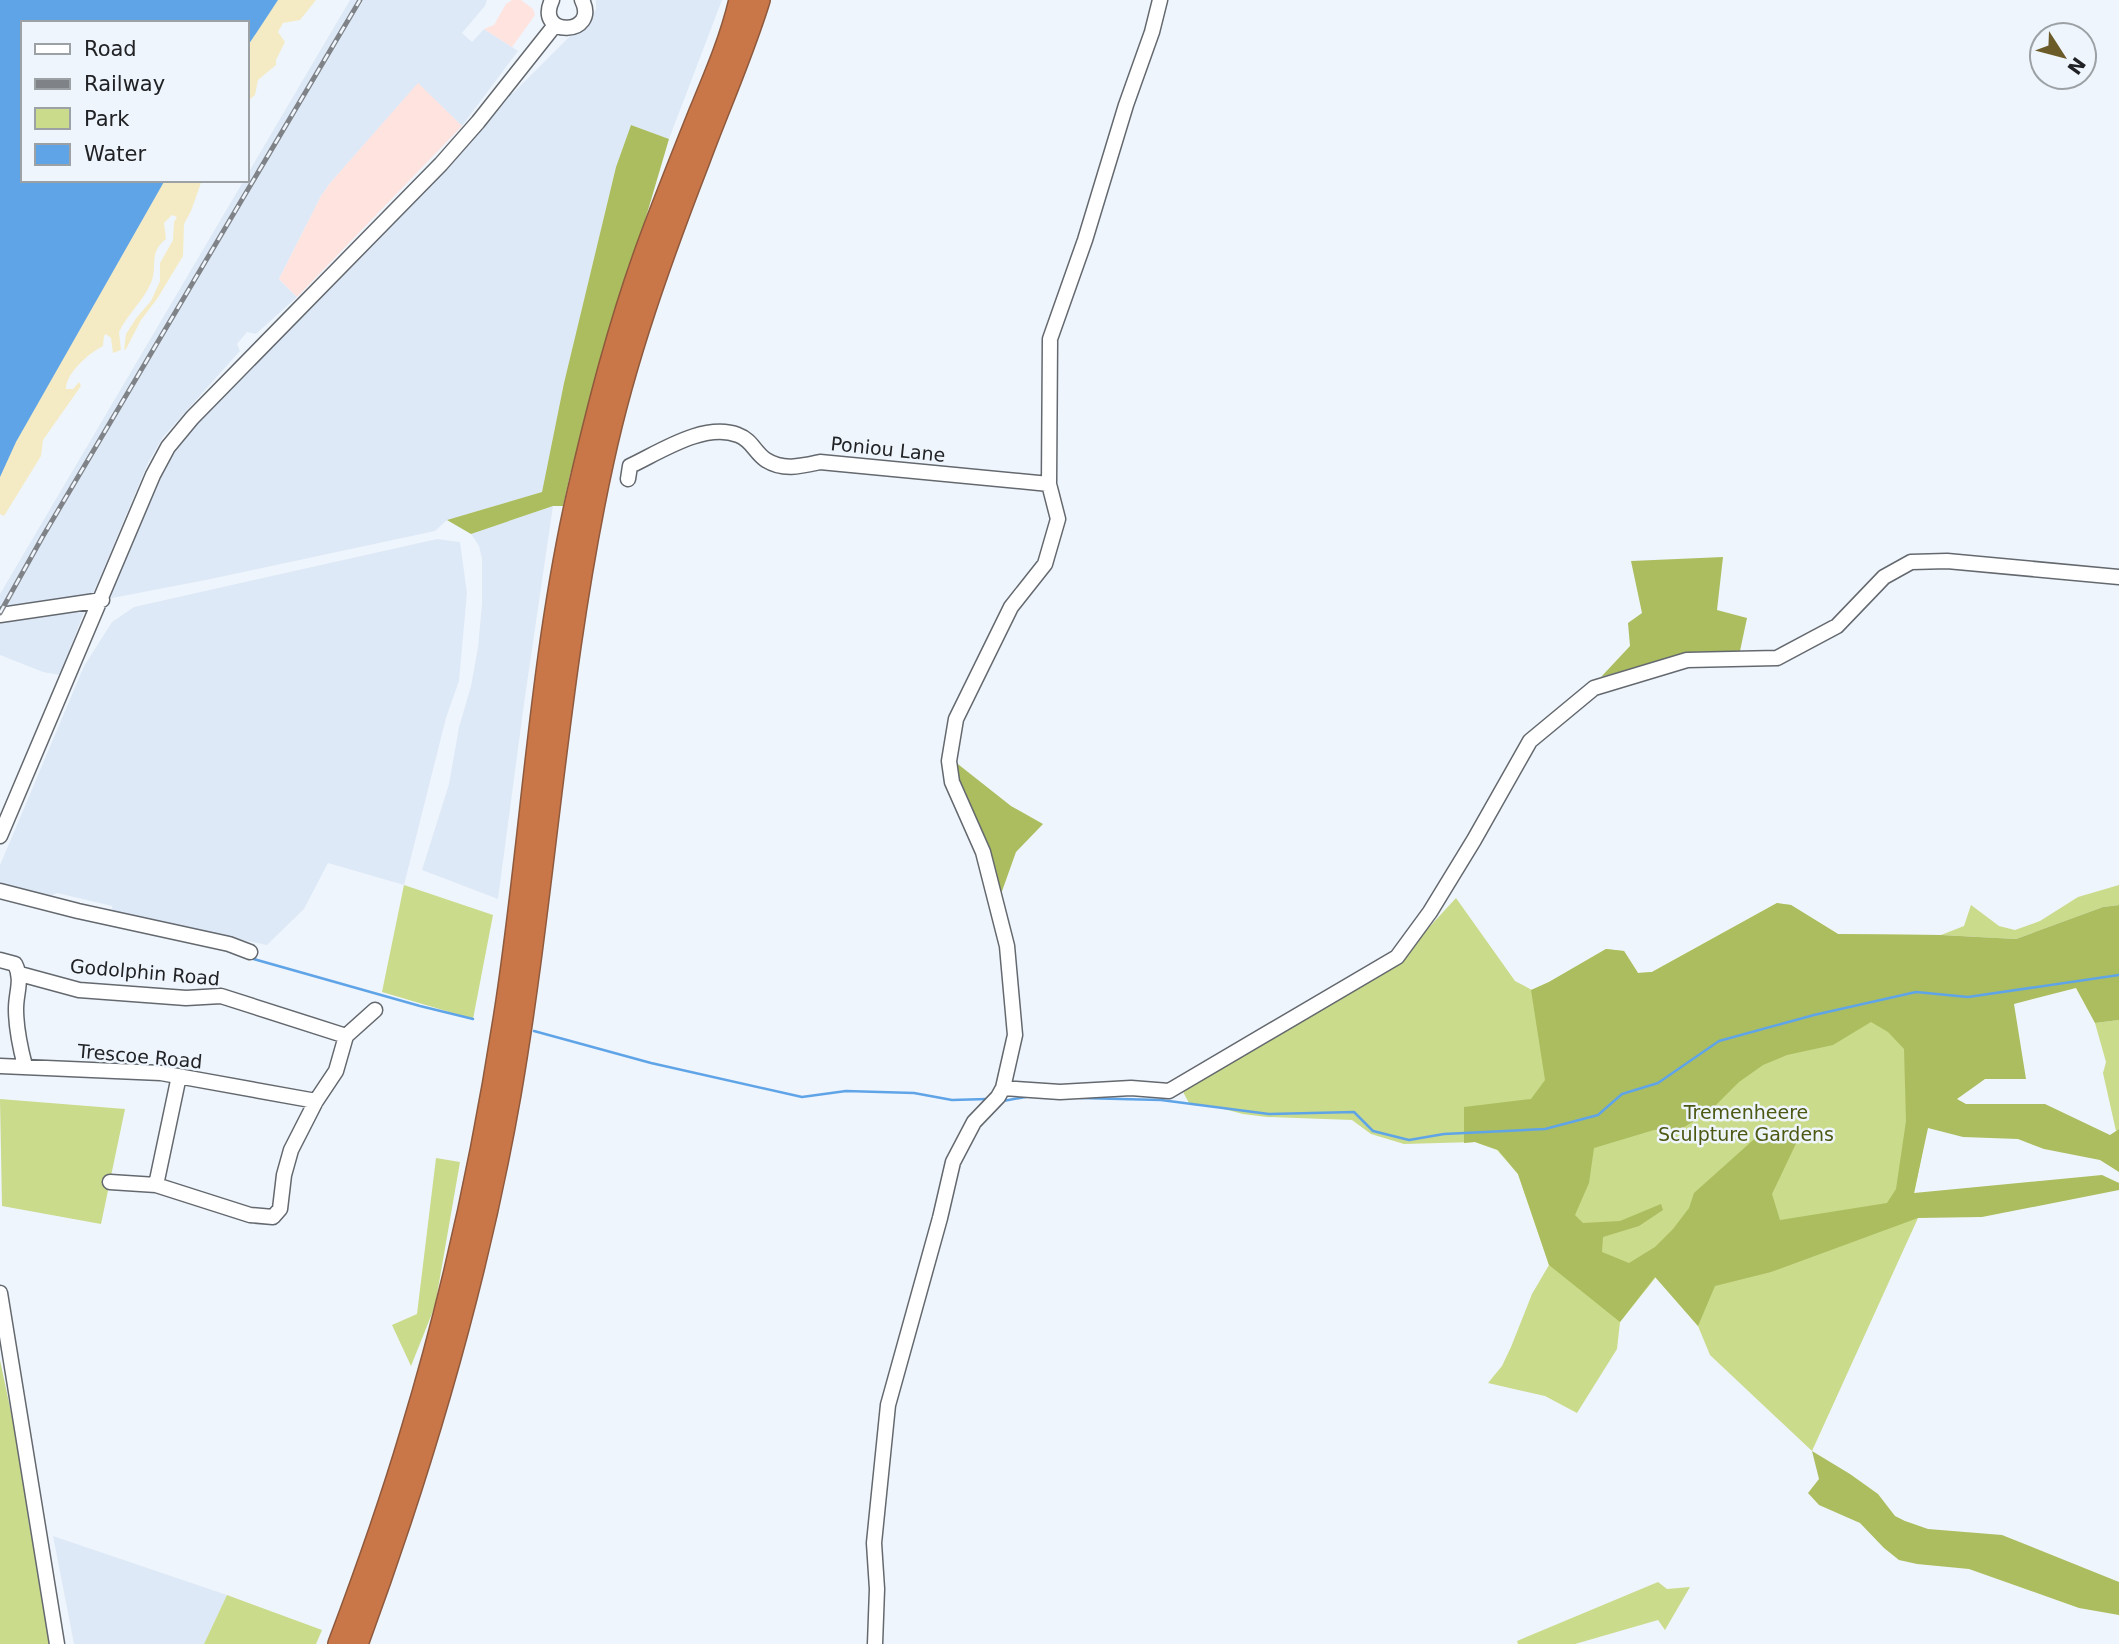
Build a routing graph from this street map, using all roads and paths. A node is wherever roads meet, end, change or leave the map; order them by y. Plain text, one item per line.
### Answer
1 (552, 0) edge
2 (582, 0) edge
3 (740, 0) edge
4 (759, 0) edge
5 (1160, 0) edge
6 (555, 25) junction
7 (628, 479) dead end
8 (1049, 484) junction
9 (2119, 577) edge
10 (102, 600) junction
11 (0, 615) edge
12 (0, 836) edge
13 (0, 891) edge
14 (250, 952) dead end
15 (0, 960) edge
16 (20, 974) junction
17 (374, 1010) dead end
18 (346, 1036) junction
19 (0, 1066) edge
20 (24, 1066) junction
21 (179, 1076) junction
22 (1003, 1088) junction
23 (316, 1101) junction
24 (110, 1182) dead end
25 (156, 1185) junction
26 (0, 1293) edge
27 (57, 1644) edge
28 (339, 1644) edge
29 (357, 1644) edge
30 (875, 1644) edge

1 - 6 street
2 - 6 street
3 - 28 highway
4 - 29 highway
5 - 8 street
6 - 10 street
7 - 8 street, Poniou Lane
8 - 22 street
9 - 22 street
10 - 11 street
10 - 12 street
13 - 14 street
15 - 16 street, Godolphin Road
16 - 18 street, Godolphin Road
16 - 20 street
17 - 18 street
18 - 23 street
19 - 20 street, Trescoe Road
20 - 21 street, Trescoe Road
21 - 23 street, Trescoe Road
21 - 25 street
22 - 30 street
23 - 25 street
24 - 25 street
26 - 27 street

